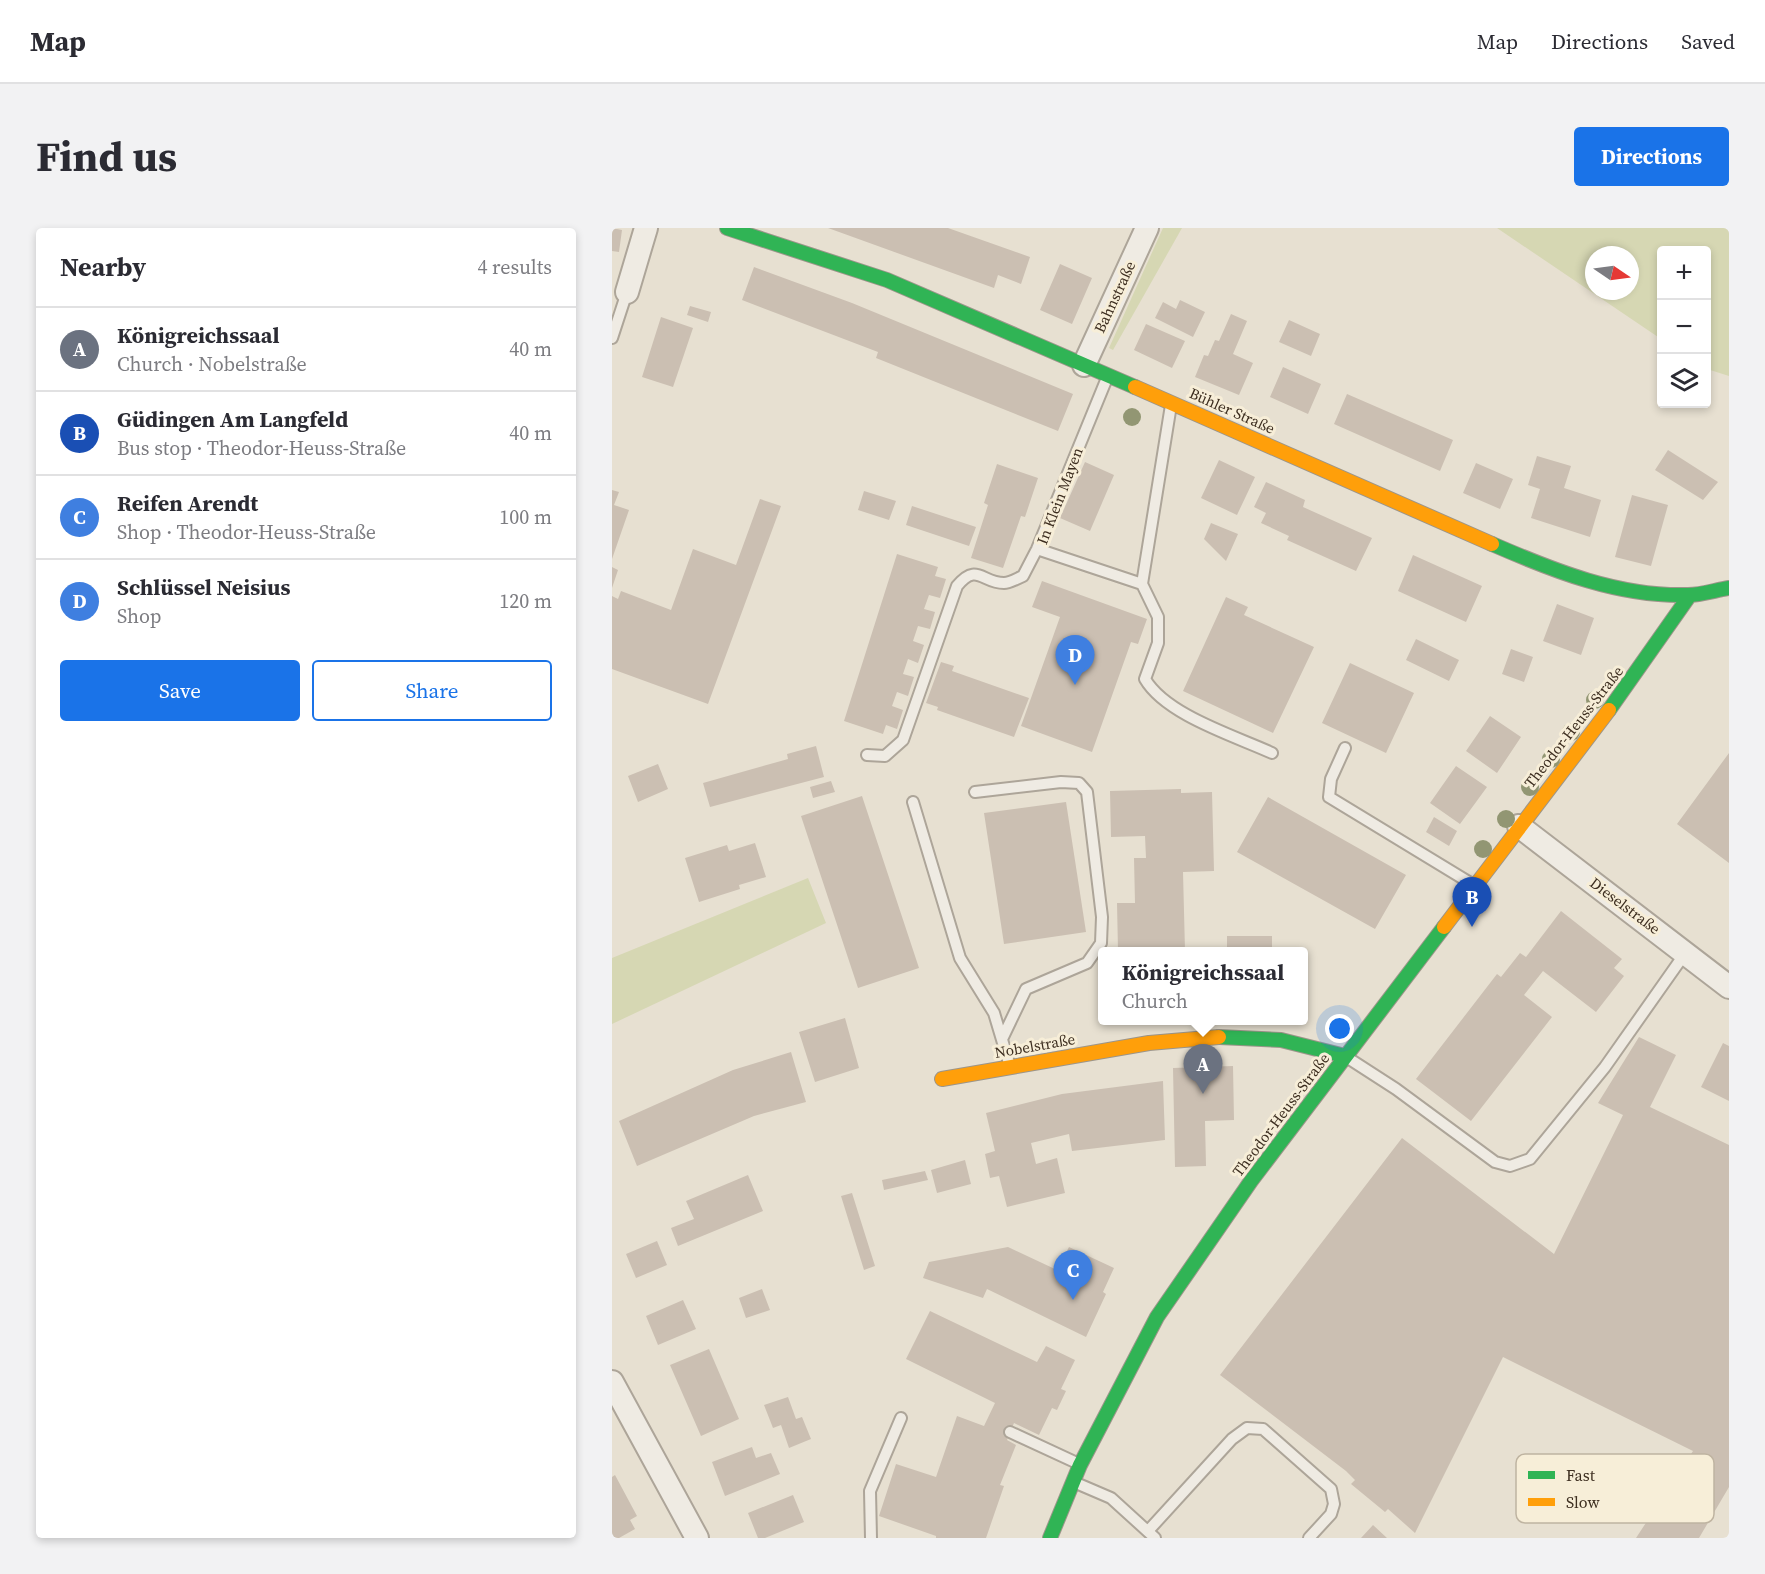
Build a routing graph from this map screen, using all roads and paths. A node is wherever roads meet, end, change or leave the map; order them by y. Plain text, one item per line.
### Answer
1 (646, 228) edge
2 (727, 228) edge
3 (1147, 228) edge
4 (627, 292) joint
5 (612, 338) edge
6 (1084, 365) junction
7 (1108, 375) junction
8 (1171, 402) junction
9 (1037, 549) junction
10 (1142, 584) junction
11 (1729, 588) edge
12 (1690, 595) junction
13 (1345, 748) dead end
14 (1272, 753) dead end
15 (867, 755) dead end
16 (975, 792) dead end
17 (913, 802) dead end
18 (1519, 826) junction
19 (1474, 886) junction
20 (1098, 947) edge
21 (1098, 947) edge
22 (1686, 952) junction
23 (1729, 987) edge
24 (1003, 1037) junction
25 (1345, 1056) junction
26 (1010, 1067) junction
27 (942, 1079) dead end
28 (612, 1382) edge
29 (901, 1418) dead end
30 (1010, 1432) dead end
31 (1080, 1465) junction
32 (1073, 1482) junction
33 (1151, 1535) edge
34 (697, 1538) edge
35 (871, 1538) edge
36 (1050, 1538) edge
37 (1308, 1538) edge

1 - 4 street
2 - 6 street, Bühler Straße
3 - 6 street, Bahnstraße
4 - 5 lane
6 - 7 street, Bühler Straße
7 - 8 street, Bühler Straße
7 - 9 lane, In Klein Mayen
8 - 10 lane
8 - 12 street, Bühler Straße
9 - 10 lane, In Klein Mayen
9 - 15 lane
10 - 14 lane
11 - 12 street, Bühler Straße
12 - 18 street, Theodor-Heuss-Straße
13 - 19 lane
16 - 21 lane
17 - 24 lane
18 - 19 street, Theodor-Heuss-Straße
18 - 22 street, Dieselstraße
19 - 25 street, Theodor-Heuss-Straße
20 - 24 lane
22 - 23 street, Dieselstraße
22 - 25 lane
24 - 26 lane
25 - 26 street, Nobelstraße
25 - 31 street, Theodor-Heuss-Straße
26 - 27 street, Nobelstraße
28 - 34 street
29 - 35 lane
30 - 31 lane
31 - 32 street, Theodor-Heuss-Straße
32 - 33 lane
32 - 36 street, Theodor-Heuss-Straße
33 - 37 lane

